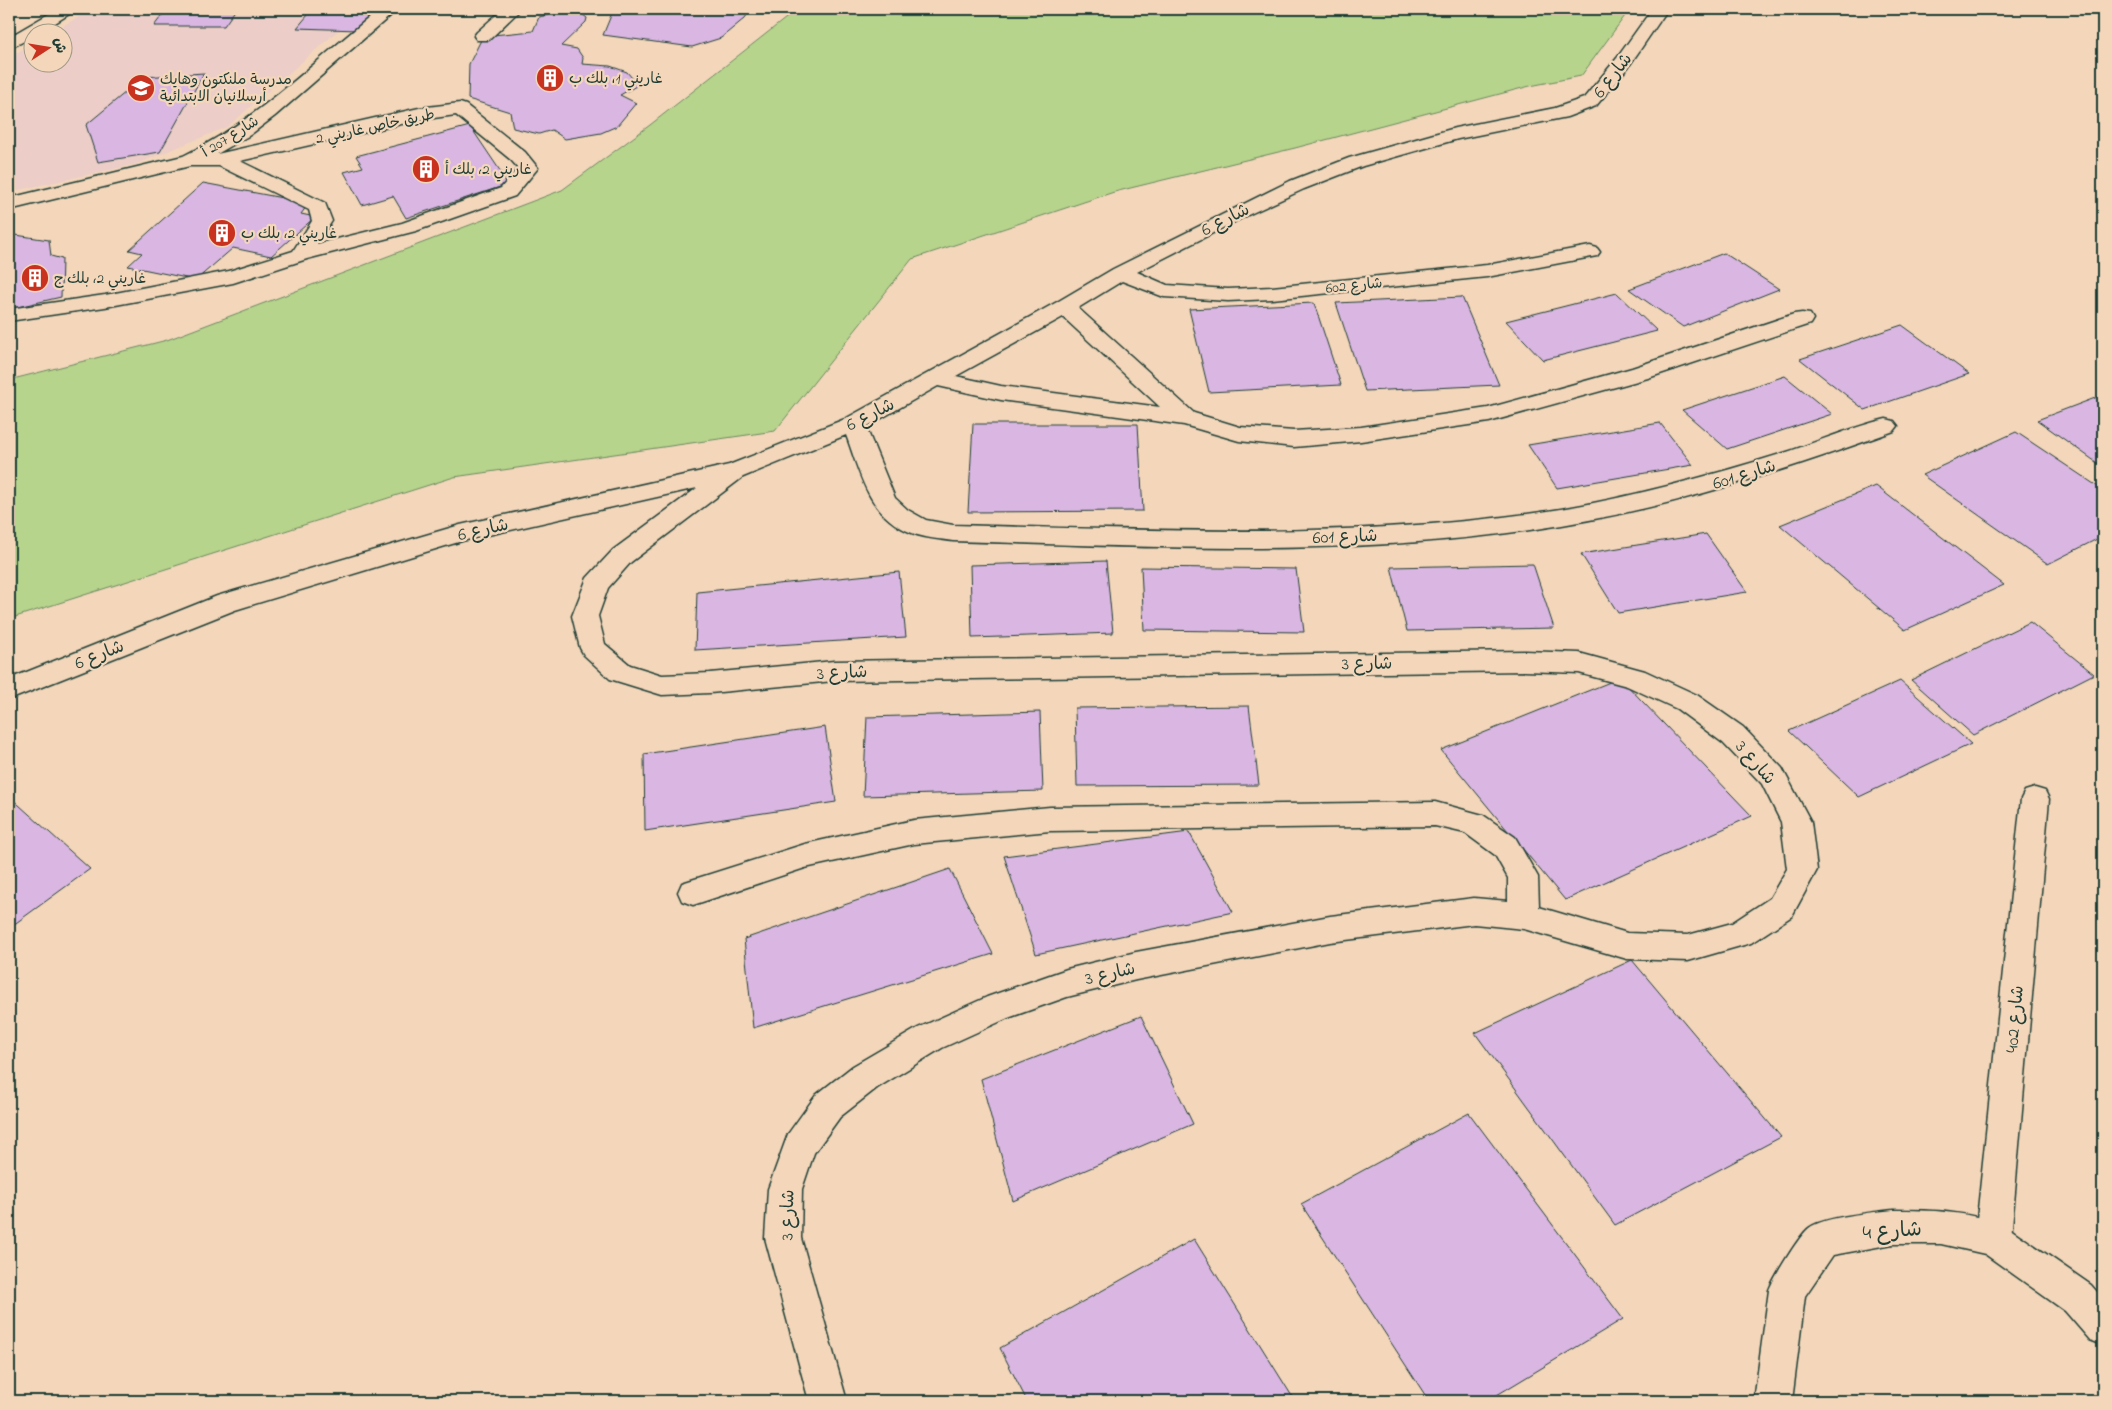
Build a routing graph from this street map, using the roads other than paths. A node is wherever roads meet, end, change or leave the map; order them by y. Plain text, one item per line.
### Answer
1 (69, 9) edge
2 (390, 9) edge
3 (513, 9) edge
4 (1660, 9) edge
5 (483, 36) dead end
6 (9, 44) edge
7 (190, 160) junction
8 (222, 160) junction
9 (9, 204) edge
10 (1590, 252) dead end
11 (300, 255) junction
12 (1120, 273) junction
13 (1064, 307) junction
14 (9, 315) edge
15 (1802, 319) dead end
16 (937, 378) junction
17 (1186, 418) junction
18 (853, 424) junction
19 (1886, 426) dead end
20 (735, 471) junction
21 (9, 690) edge
22 (2035, 799) dead end
23 (693, 892) dead end
24 (1524, 916) junction
25 (1994, 1238) junction
26 (2103, 1327) edge
27 (828, 1401) edge
28 (1773, 1401) edge

1 - 6 street
2 - 7 street, شارع 207 أ
3 - 5 street
4 - 12 street, شارع 6
7 - 8 street, طريق خاص غاريني 2
7 - 9 street, شارع 207 أ
8 - 11 street, طريق خاص غاريني 2
8 - 11 street, طريق خاص غاريني 2
10 - 12 street, شارع 602
11 - 14 street, طريق خاص غاريني 2
12 - 13 street, شارع 6
13 - 16 street, شارع 6
13 - 17 street
15 - 17 street
16 - 17 street
16 - 18 street, شارع 6
18 - 19 street, شارع 601
18 - 20 street, شارع 6
20 - 21 street, شارع 6
20 - 24 street, شارع 3
22 - 25 street, شارع 402
23 - 24 street
24 - 27 street, شارع 3
25 - 26 street, شارع 4
25 - 28 street, شارع 4

